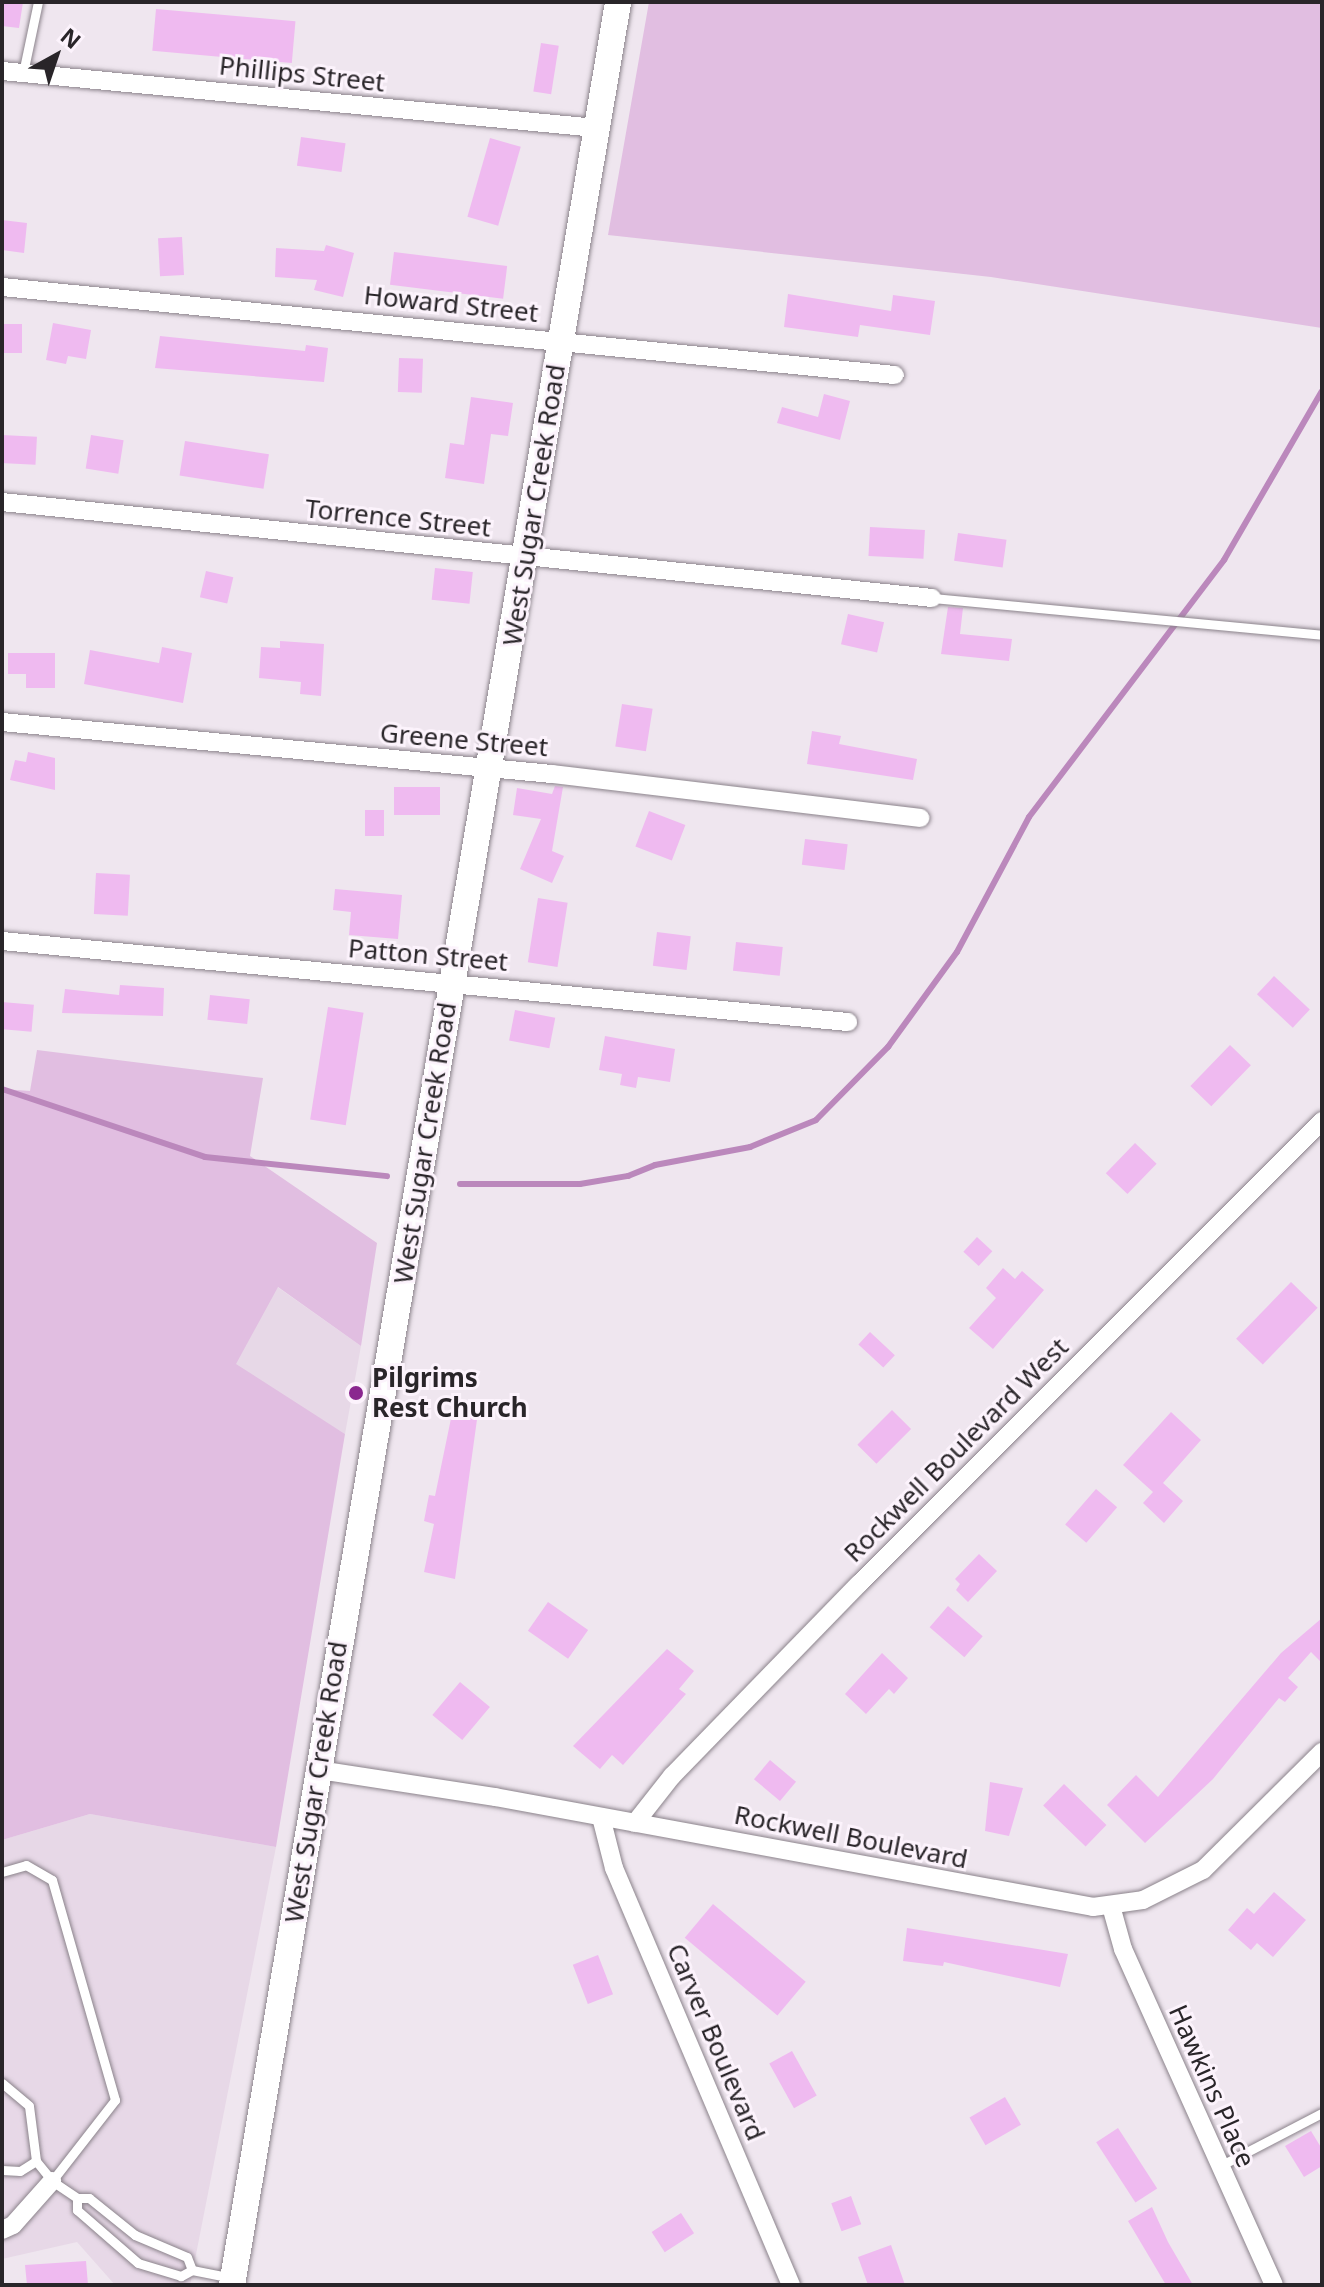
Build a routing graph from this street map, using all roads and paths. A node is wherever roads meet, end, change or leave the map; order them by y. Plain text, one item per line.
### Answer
1 (38, 2) edge
2 (618, 2) edge
3 (2, 71) edge
4 (23, 73) junction
5 (596, 128) junction
6 (2, 287) edge
7 (561, 341) junction
8 (895, 375) dead end
9 (2, 502) edge
10 (526, 555) junction
11 (932, 598) joint
12 (1322, 635) edge
13 (2, 722) edge
14 (489, 768) junction
15 (920, 818) dead end
16 (2, 941) edge
17 (451, 983) junction
18 (848, 1022) dead end
19 (1322, 1121) edge
20 (1322, 1752) edge
21 (319, 1770) junction
22 (601, 1817) junction
23 (635, 1823) junction
24 (2, 1872) edge
25 (1111, 1906) junction
26 (2, 2083) edge
27 (1322, 2113) edge
28 (36, 2161) junction
29 (1220, 2166) junction
30 (2, 2170) edge
31 (52, 2181) junction
32 (77, 2198) junction
33 (2, 2230) edge
34 (192, 2270) junction
35 (232, 2282) edge
36 (791, 2285) edge
37 (1274, 2285) edge

1 - 4 lane
2 - 5 main road, West Sugar Creek Road
3 - 4 street, Phillips Street
4 - 5 street, Phillips Street
5 - 7 main road, West Sugar Creek Road
6 - 7 street, Howard Street
7 - 8 street, Howard Street
7 - 10 main road, West Sugar Creek Road
9 - 10 street, Torrence Street
10 - 11 street, Torrence Street
10 - 14 main road, West Sugar Creek Road
11 - 12 lane
13 - 14 street, Greene Street
14 - 15 street, Greene Street
14 - 17 main road, West Sugar Creek Road
16 - 17 street, Patton Street
17 - 18 street, Patton Street
17 - 21 main road, West Sugar Creek Road
19 - 23 street, Rockwell Boulevard West
20 - 25 street, Rockwell Boulevard
21 - 22 street, Rockwell Boulevard
21 - 35 main road, West Sugar Creek Road
22 - 23 street, Rockwell Boulevard
22 - 36 street, Carver Boulevard
23 - 25 street, Rockwell Boulevard
24 - 31 lane
25 - 29 street, Hawkins Place
26 - 28 lane
27 - 29 lane
28 - 30 lane
28 - 31 lane
29 - 37 street, Hawkins Place
31 - 32 lane
31 - 33 street
32 - 34 lane
32 - 34 lane
34 - 35 lane

